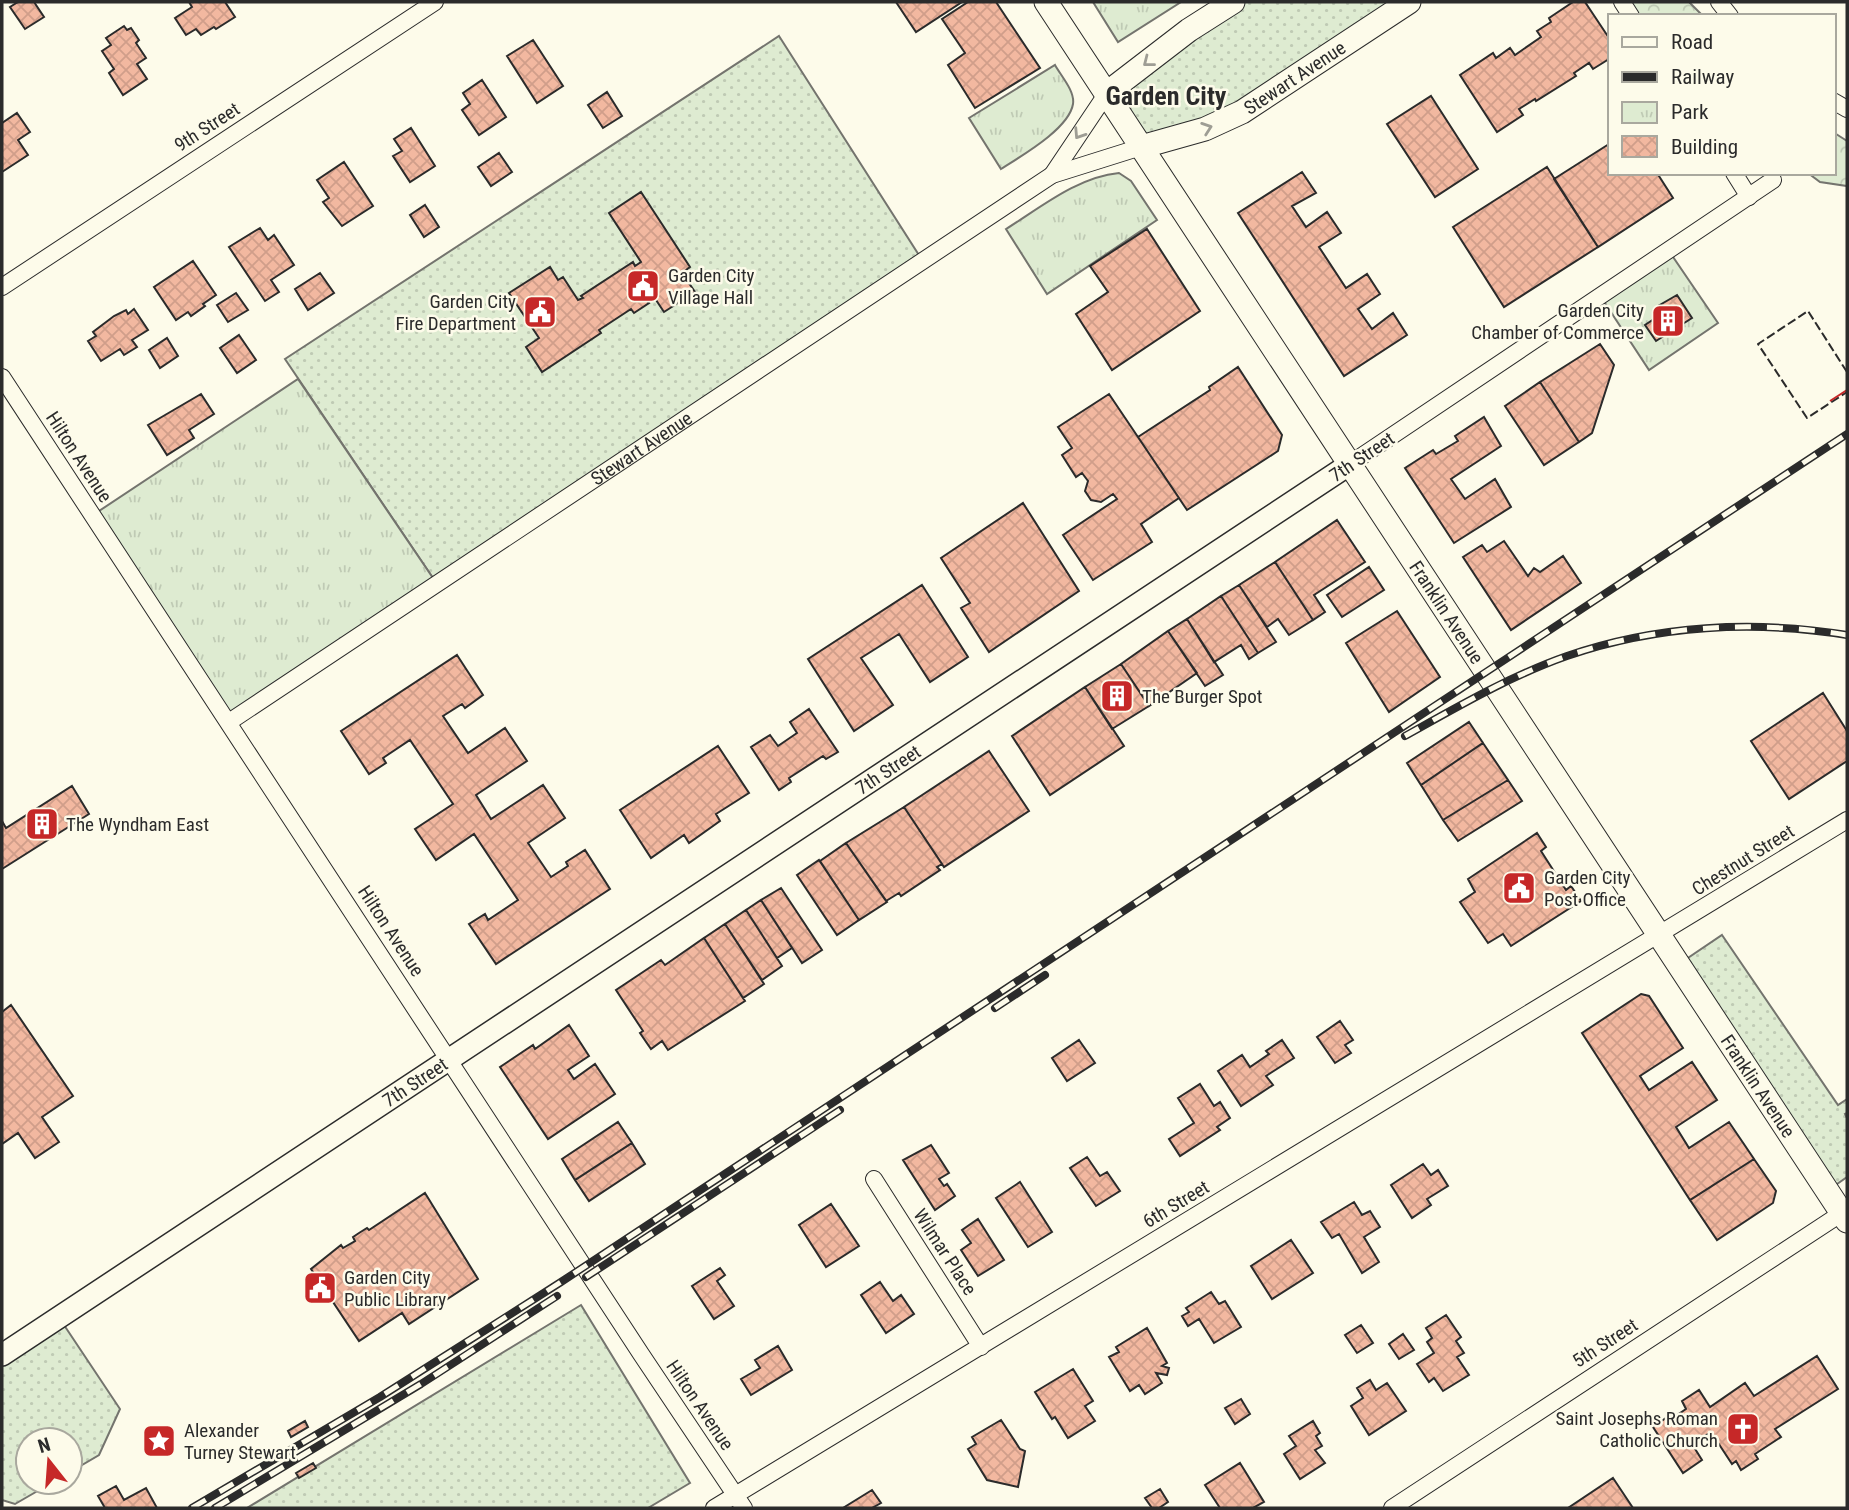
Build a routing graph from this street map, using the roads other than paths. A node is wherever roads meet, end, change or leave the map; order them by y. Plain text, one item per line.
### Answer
1 (435, 2) edge
2 (1046, 2) edge
3 (1233, 2) edge
4 (1409, 2) edge
5 (1107, 93) junction
6 (1141, 147) junction
7 (1052, 175) junction
8 (1735, 175) edge
9 (1773, 180) dead end
10 (1749, 197) junction
11 (2, 287) edge
12 (2, 377) edge
13 (1350, 464) junction
14 (229, 722) junction
15 (1847, 820) edge
16 (1660, 935) junction
17 (450, 1059) junction
18 (874, 1179) dead end
19 (1844, 1217) edge
20 (981, 1346) junction
21 (2, 1355) edge
22 (740, 1502) edge
23 (714, 1508) edge
24 (1392, 1508) edge

1 - 11 street, 9th Street
2 - 5 main road, Franklin Avenue
3 -> 5 main road, Stewart Avenue
6 -> 4 main road, Stewart Avenue
5 - 6 main road, Franklin Avenue
5 -> 7 street, Stewart Avenue
6 - 7 street, Stewart Avenue
6 - 13 main road, Franklin Avenue
7 - 14 street, Stewart Avenue
8 - 10 street
9 - 10 street, 7th Street
10 - 13 street, 7th Street
12 - 14 street, Hilton Avenue
13 - 16 main road, Franklin Avenue
13 - 17 street, 7th Street
14 - 17 street, Hilton Avenue
15 - 16 street, Chestnut Street
16 - 19 main road, Franklin Avenue
16 - 20 street, 6th Street
17 - 21 street, 7th Street
17 - 22 street, Hilton Avenue
18 - 20 street, Wilmar Place
19 - 24 street, 5th Street
20 - 22 street, 6th Street
22 - 23 street, 6th Street

